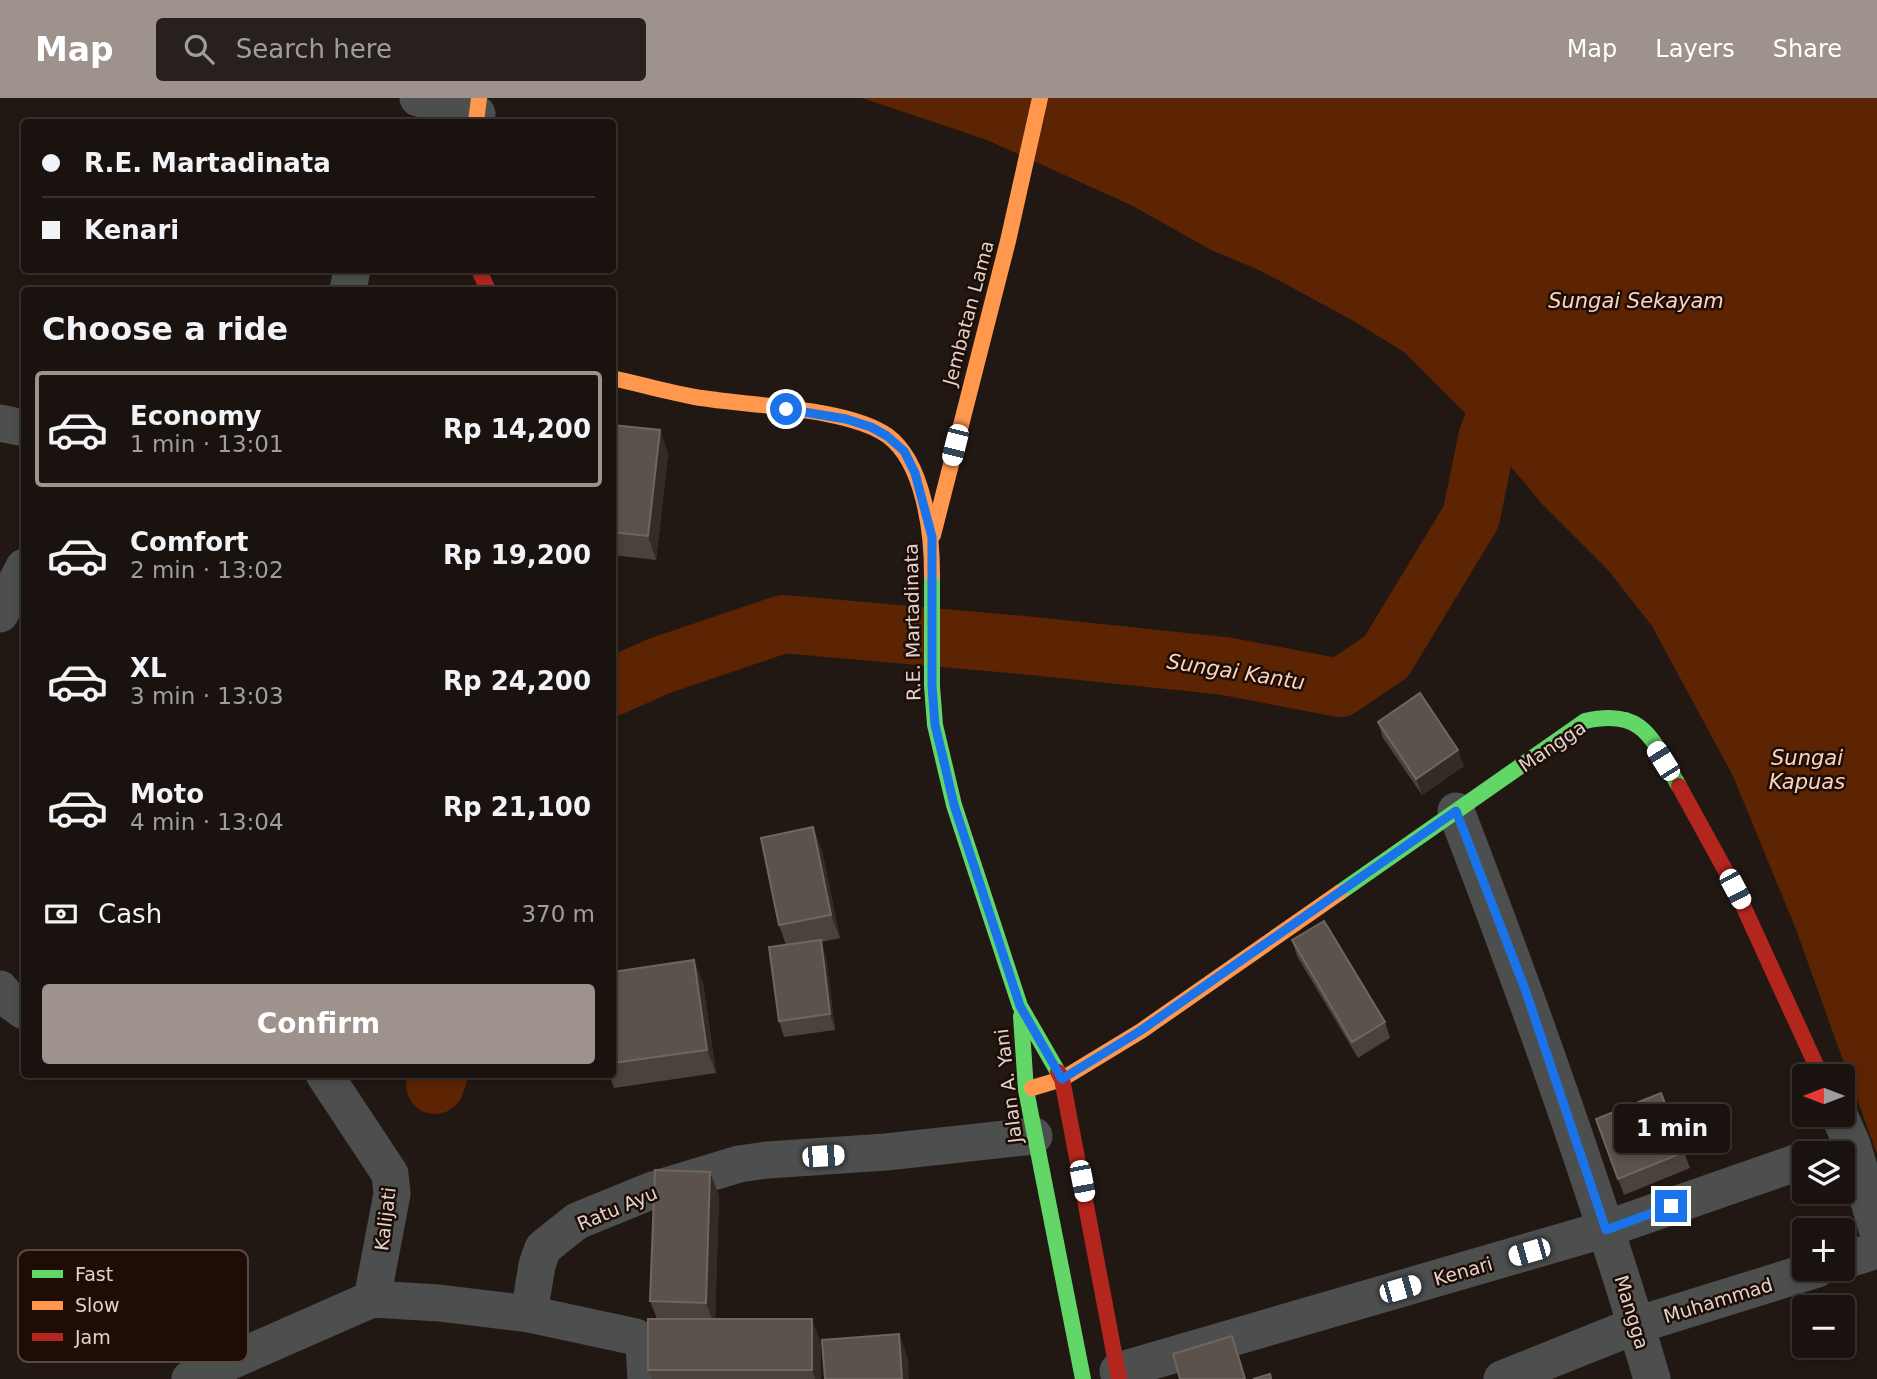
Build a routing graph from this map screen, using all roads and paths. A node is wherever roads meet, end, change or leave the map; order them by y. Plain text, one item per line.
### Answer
1 (416, 98) edge
2 (1040, 98) edge
3 (477, 111) edge
4 (403, 119) edge
5 (616, 379) edge
6 (0, 423) edge
7 (21, 427) edge
8 (932, 537) junction
9 (21, 573) edge
10 (0, 614) edge
11 (1456, 811) junction
12 (0, 989) edge
13 (1020, 1006) junction
14 (21, 1009) edge
15 (1816, 1064) edge
16 (327, 1078) edge
17 (1062, 1079) junction
18 (1026, 1090) junction
19 (1034, 1136) junction
20 (1839, 1137) edge
21 (1792, 1164) edge
22 (1877, 1229) edge
23 (1606, 1230) junction
24 (1877, 1250) edge
25 (1855, 1257) edge
26 (1792, 1277) edge
27 (372, 1298) junction
28 (529, 1314) junction
29 (1637, 1325) junction
30 (248, 1353) edge
31 (228, 1362) edge
32 (1119, 1375) edge
33 (190, 1379) edge
34 (646, 1379) edge
35 (1083, 1379) edge
36 (1502, 1379) edge
37 (1652, 1379) edge

1 - 3 street
1 - 4 street
2 - 8 main road, Jembatan Lama
5 - 8 main road, R.E. Martadinata
6 - 7 street
8 - 13 main road, R.E. Martadinata
9 - 10 street
11 - 15 main road, Mangga
11 - 17 main road, Mangga
11 - 23 street, Mangga
12 - 14 street
13 - 17 main road, Jalan A. Yani
13 - 18 main road, Jalan A. Yani
16 - 27 street, Kalijati
17 - 18 main road, Mangga
17 - 32 main road, Jalan A. Yani
18 - 19 main road, Jalan A. Yani
19 - 28 street, Ratu Ayu
19 - 35 main road, Jalan A. Yani
20 - 22 street
21 - 23 street, Kenari
23 - 29 street, Mangga
23 - 32 street, Kenari
24 - 25 street
26 - 29 street, Muhammad
27 - 28 street
27 - 30 street
28 - 34 street
29 - 36 street, Muhammad
29 - 37 street, Mangga
31 - 33 street

